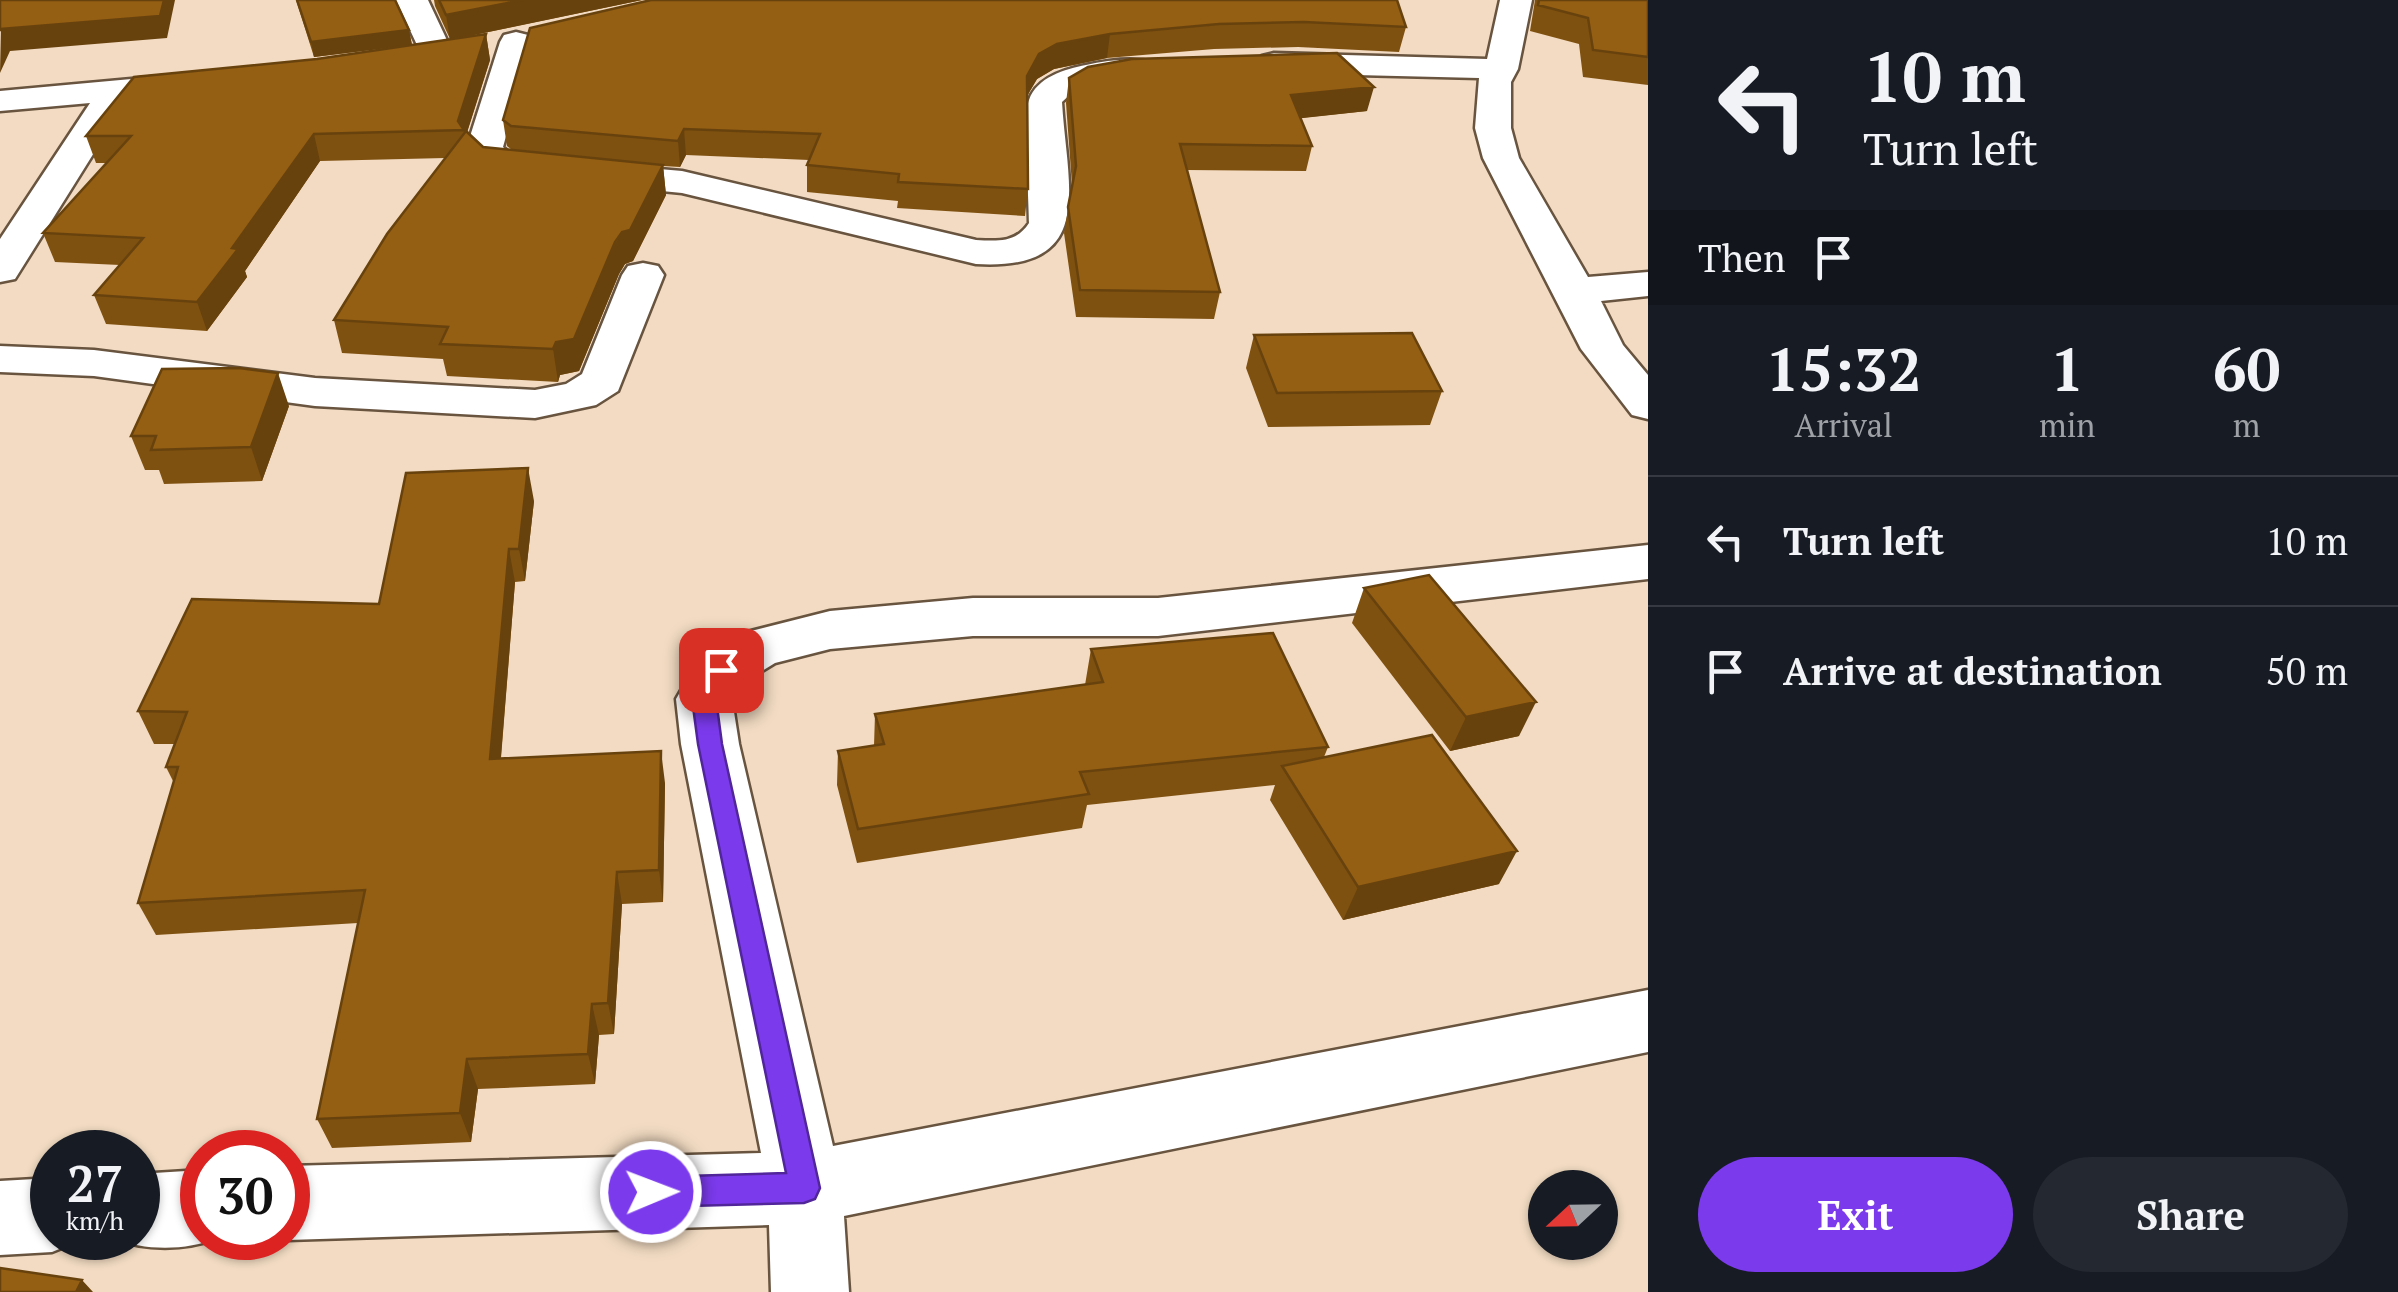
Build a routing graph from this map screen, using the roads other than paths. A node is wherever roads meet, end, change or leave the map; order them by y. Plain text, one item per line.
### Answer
1 (412, 0) edge
2 (1516, 0) edge
3 (491, 45) junction
4 (398, 58) edge
5 (1251, 62) edge
6 (1174, 66) edge
7 (1501, 69) junction
8 (227, 80) edge
9 (115, 92) junction
10 (0, 101) edge
11 (0, 270) edge
12 (642, 275) dead end
13 (1648, 284) edge
14 (1575, 292) junction
15 (0, 359) edge
16 (1648, 405) edge
17 (1648, 562) edge
18 (1648, 1021) edge
19 (804, 1188) junction
20 (310, 1202) edge
21 (30, 1216) edge
22 (0, 1218) edge
23 (810, 1292) edge

1 - 3 street
2 - 7 street
3 - 4 street
3 - 6 street
5 - 7 street
7 - 14 street
8 - 9 street
9 - 10 street
9 - 11 street
12 - 15 street
13 - 14 street
14 - 16 street
17 - 19 street
18 - 19 street
19 - 20 street
19 - 23 street
21 - 22 street

